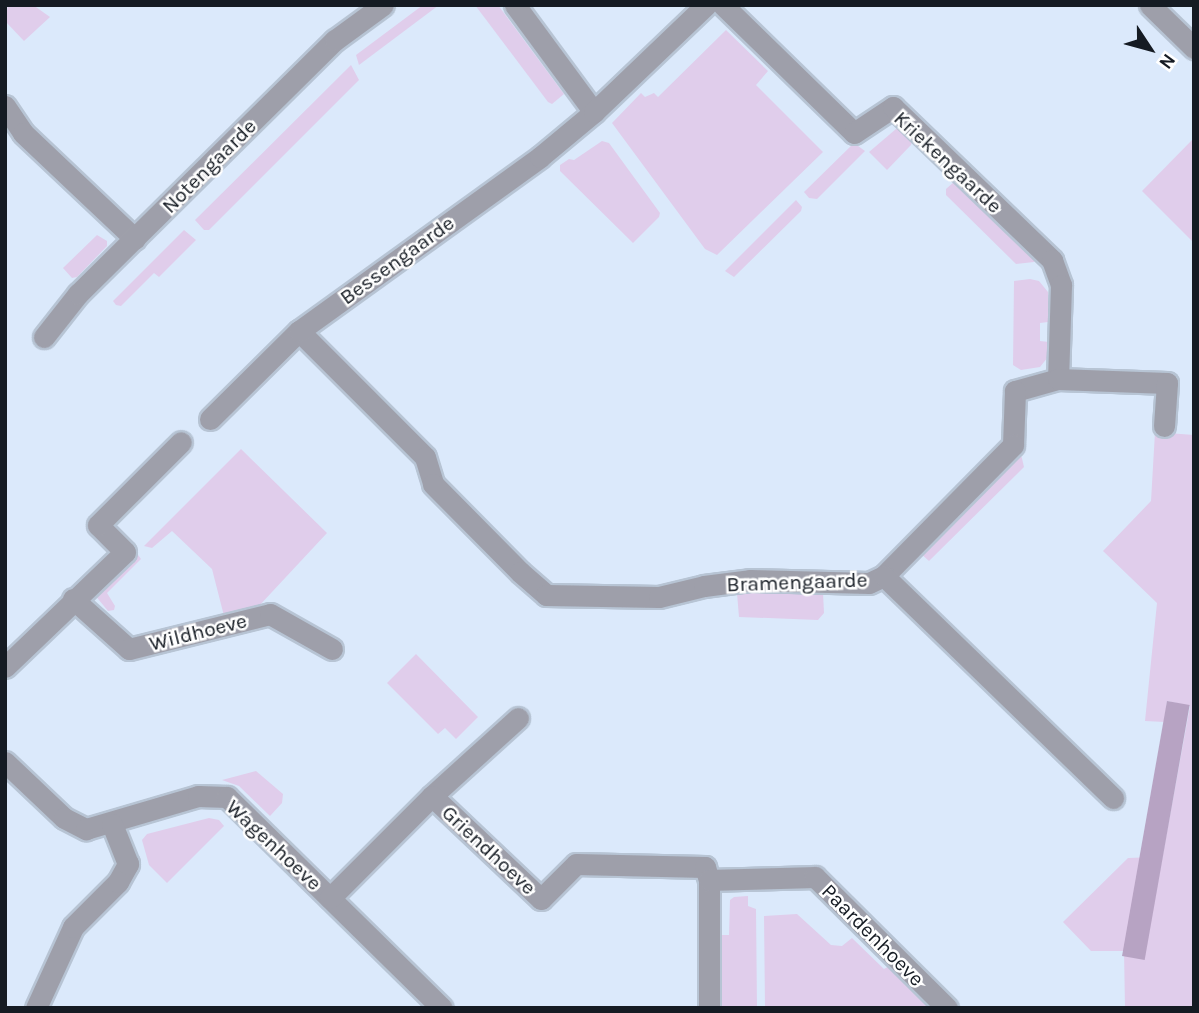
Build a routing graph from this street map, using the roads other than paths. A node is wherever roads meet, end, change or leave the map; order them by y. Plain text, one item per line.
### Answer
1 (383, 5) edge
2 (515, 5) edge
3 (706, 5) edge
4 (723, 5) edge
5 (1150, 5) edge
6 (1194, 48) edge
7 (5, 106) edge
8 (594, 112) junction
9 (135, 239) junction
10 (299, 331) junction
11 (44, 337) dead end
12 (1058, 379) junction
13 (210, 419) dead end
14 (1164, 426) dead end
15 (181, 442) dead end
16 (884, 576) junction
17 (73, 600) junction
18 (332, 649) dead end
19 (5, 667) edge
20 (518, 718) dead end
21 (5, 762) edge
22 (432, 796) junction
23 (1113, 797) dead end
24 (112, 824) junction
25 (576, 864) joint
26 (709, 880) junction
27 (330, 898) junction
28 (36, 1008) edge
29 (442, 1008) edge
30 (709, 1008) edge
31 (947, 1008) edge

1 - 9 street, Notengaarde
2 - 8 street
3 - 8 street
4 - 12 street, Kriekengaarde
5 - 6 street
7 - 9 street
8 - 10 street, Bessengaarde
9 - 11 street, Notengaarde
10 - 13 street, Bessengaarde
10 - 16 street, Bramengaarde
12 - 14 street
12 - 16 street
15 - 17 street
16 - 23 street, Bramengaarde
17 - 18 street, Wildhoeve
17 - 19 street
20 - 22 street, Griendhoeve
21 - 24 street, Wagenhoeve
22 - 25 street, Griendhoeve
22 - 27 street, Griendhoeve
24 - 27 street, Wagenhoeve
24 - 28 street
25 - 26 street, Paardenhoeve
26 - 30 street
26 - 31 street, Paardenhoeve
27 - 29 street, Wagenhoeve

